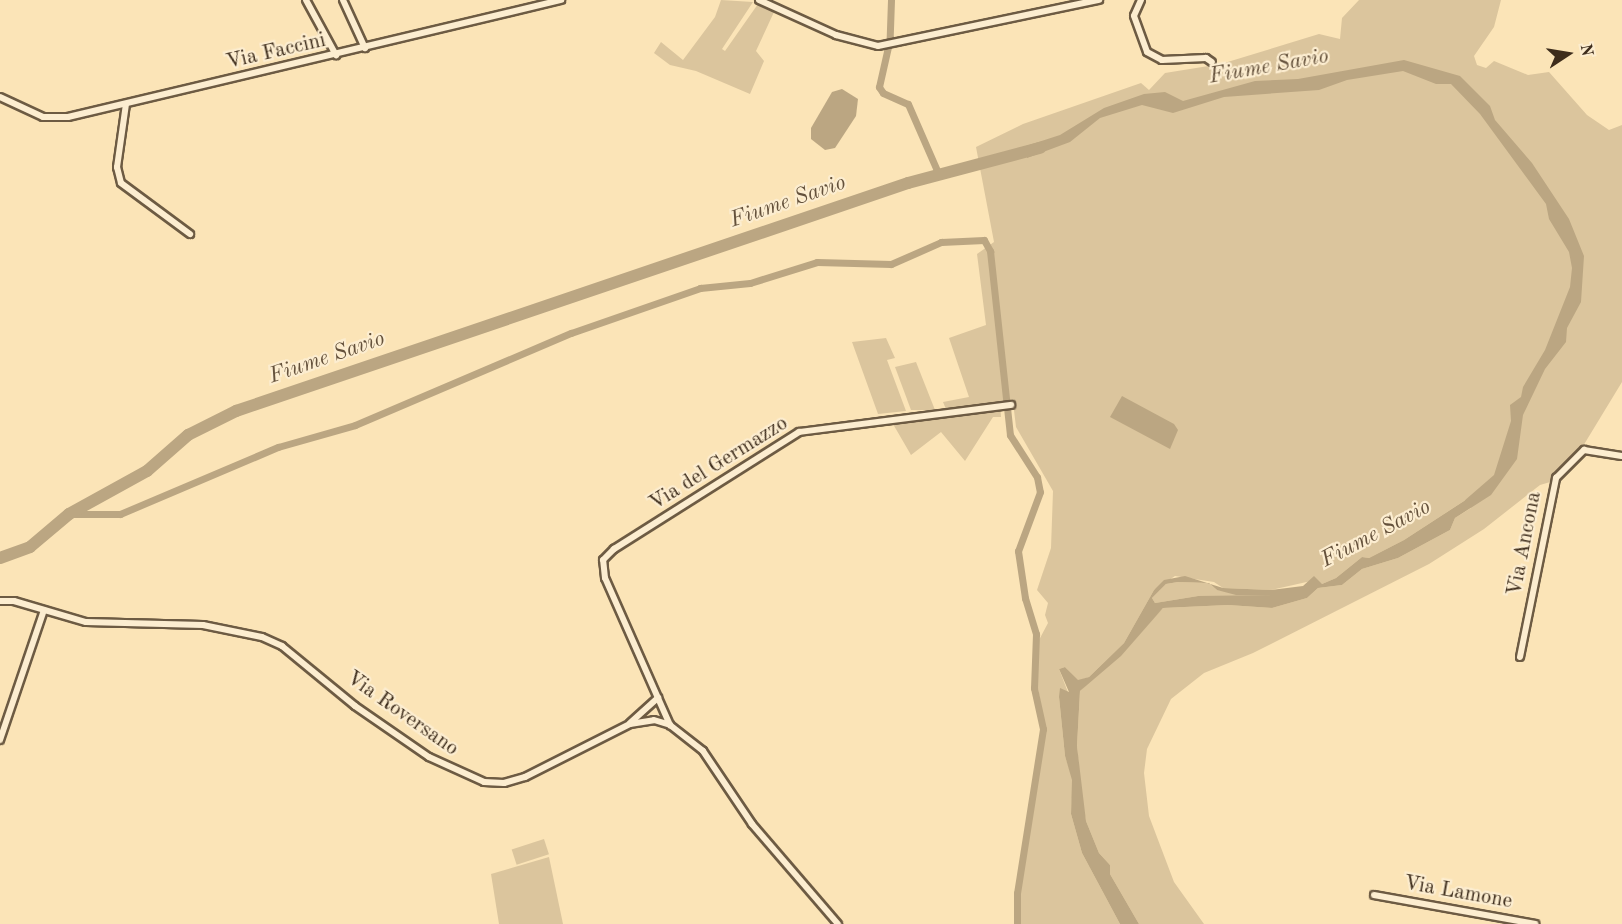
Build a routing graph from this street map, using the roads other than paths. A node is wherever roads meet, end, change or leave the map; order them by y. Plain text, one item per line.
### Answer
1 (306, 0) edge
2 (342, 0) edge
3 (561, 0) edge
4 (759, 0) edge
5 (1098, 0) edge
6 (1142, 0) edge
7 (365, 48) junction
8 (336, 55) junction
9 (1212, 62) dead end
10 (0, 98) edge
11 (126, 104) junction
12 (190, 234) dead end
13 (1011, 405) dead end
14 (1622, 456) edge
15 (0, 601) edge
16 (44, 610) junction
17 (1520, 657) dead end
18 (658, 698) junction
19 (630, 724) junction
20 (670, 725) junction
21 (0, 740) edge
22 (1374, 895) dead end
23 (838, 924) edge
24 (1535, 924) edge

1 - 8 street
2 - 7 street
3 - 7 street, Via Faccini
4 - 5 street
6 - 9 street
7 - 8 street, Via Faccini
8 - 11 street, Via Faccini
10 - 11 street, Via Faccini
11 - 12 street
13 - 18 street, Via del Germazzo
14 - 17 street, Via Ancona
15 - 16 street, Via Roversano
16 - 19 street, Via Roversano
16 - 21 street
18 - 19 street
18 - 20 street, Via del Germazzo
19 - 20 street, Via Roversano
20 - 23 street
22 - 24 street, Via Lamone

